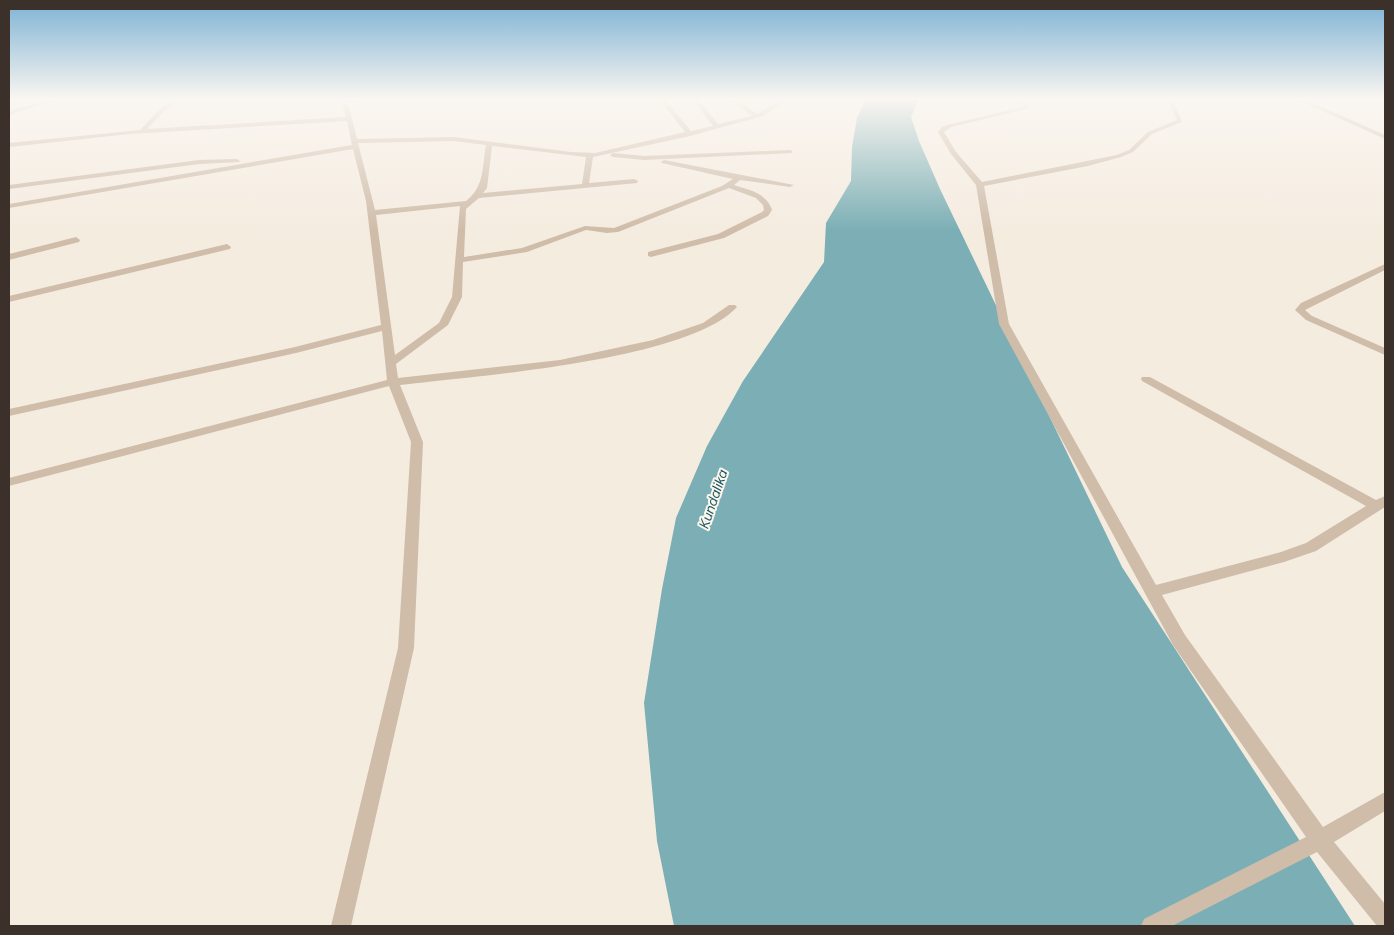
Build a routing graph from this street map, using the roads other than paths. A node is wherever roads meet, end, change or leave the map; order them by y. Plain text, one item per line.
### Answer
1 (33, 143) edge
2 (321, 143) edge
3 (356, 143) edge
4 (479, 143) edge
5 (652, 143) edge
6 (947, 143) edge
7 (1139, 143) edge
8 (489, 144) junction
9 (9, 145) edge
10 (790, 152) dead end
11 (602, 154) junction
12 (590, 155) junction
13 (644, 158) junction
14 (268, 162) junction
15 (739, 178) junction
16 (634, 180) dead end
17 (980, 184) junction
18 (790, 185) dead end
19 (585, 186) junction
20 (729, 186) junction
21 (9, 187) edge
22 (477, 196) junction
23 (467, 203) junction
24 (9, 206) edge
25 (371, 213) junction
26 (76, 240) dead end
27 (227, 247) dead end
28 (651, 254) dead end
29 (9, 257) edge
30 (461, 260) junction
31 (1385, 268) edge
32 (9, 299) edge
33 (732, 307) dead end
34 (386, 327) junction
35 (1385, 352) edge
36 (391, 363) junction
37 (1146, 379) dead end
38 (394, 382) junction
39 (9, 413) edge
40 (9, 482) edge
41 (1381, 503) edge
42 (1153, 592) junction
43 (1385, 800) edge
44 (1320, 840) junction
45 (1385, 920) edge
46 (341, 926) edge
47 (1151, 926) edge

1 - 9 street
2 - 14 street
3 - 25 street
4 - 8 street
5 - 11 street
6 - 17 street
7 - 17 street
8 - 12 street
8 - 22 street
10 - 13 street
11 - 12 street
11 - 13 street
12 - 19 street
13 - 15 street
14 - 21 street
14 - 24 street
15 - 18 street
15 - 20 street
16 - 19 street
17 - 42 street
19 - 22 street
20 - 28 street
20 - 30 street
22 - 23 street
23 - 25 street
23 - 30 street
25 - 34 street
26 - 29 street
27 - 32 street
30 - 36 street
31 - 35 street
33 - 38 street
34 - 36 street
34 - 39 street
36 - 38 street
37 - 41 street
38 - 40 street
38 - 46 street
41 - 42 street
42 - 44 street
43 - 44 street
44 - 45 street
44 - 47 street

